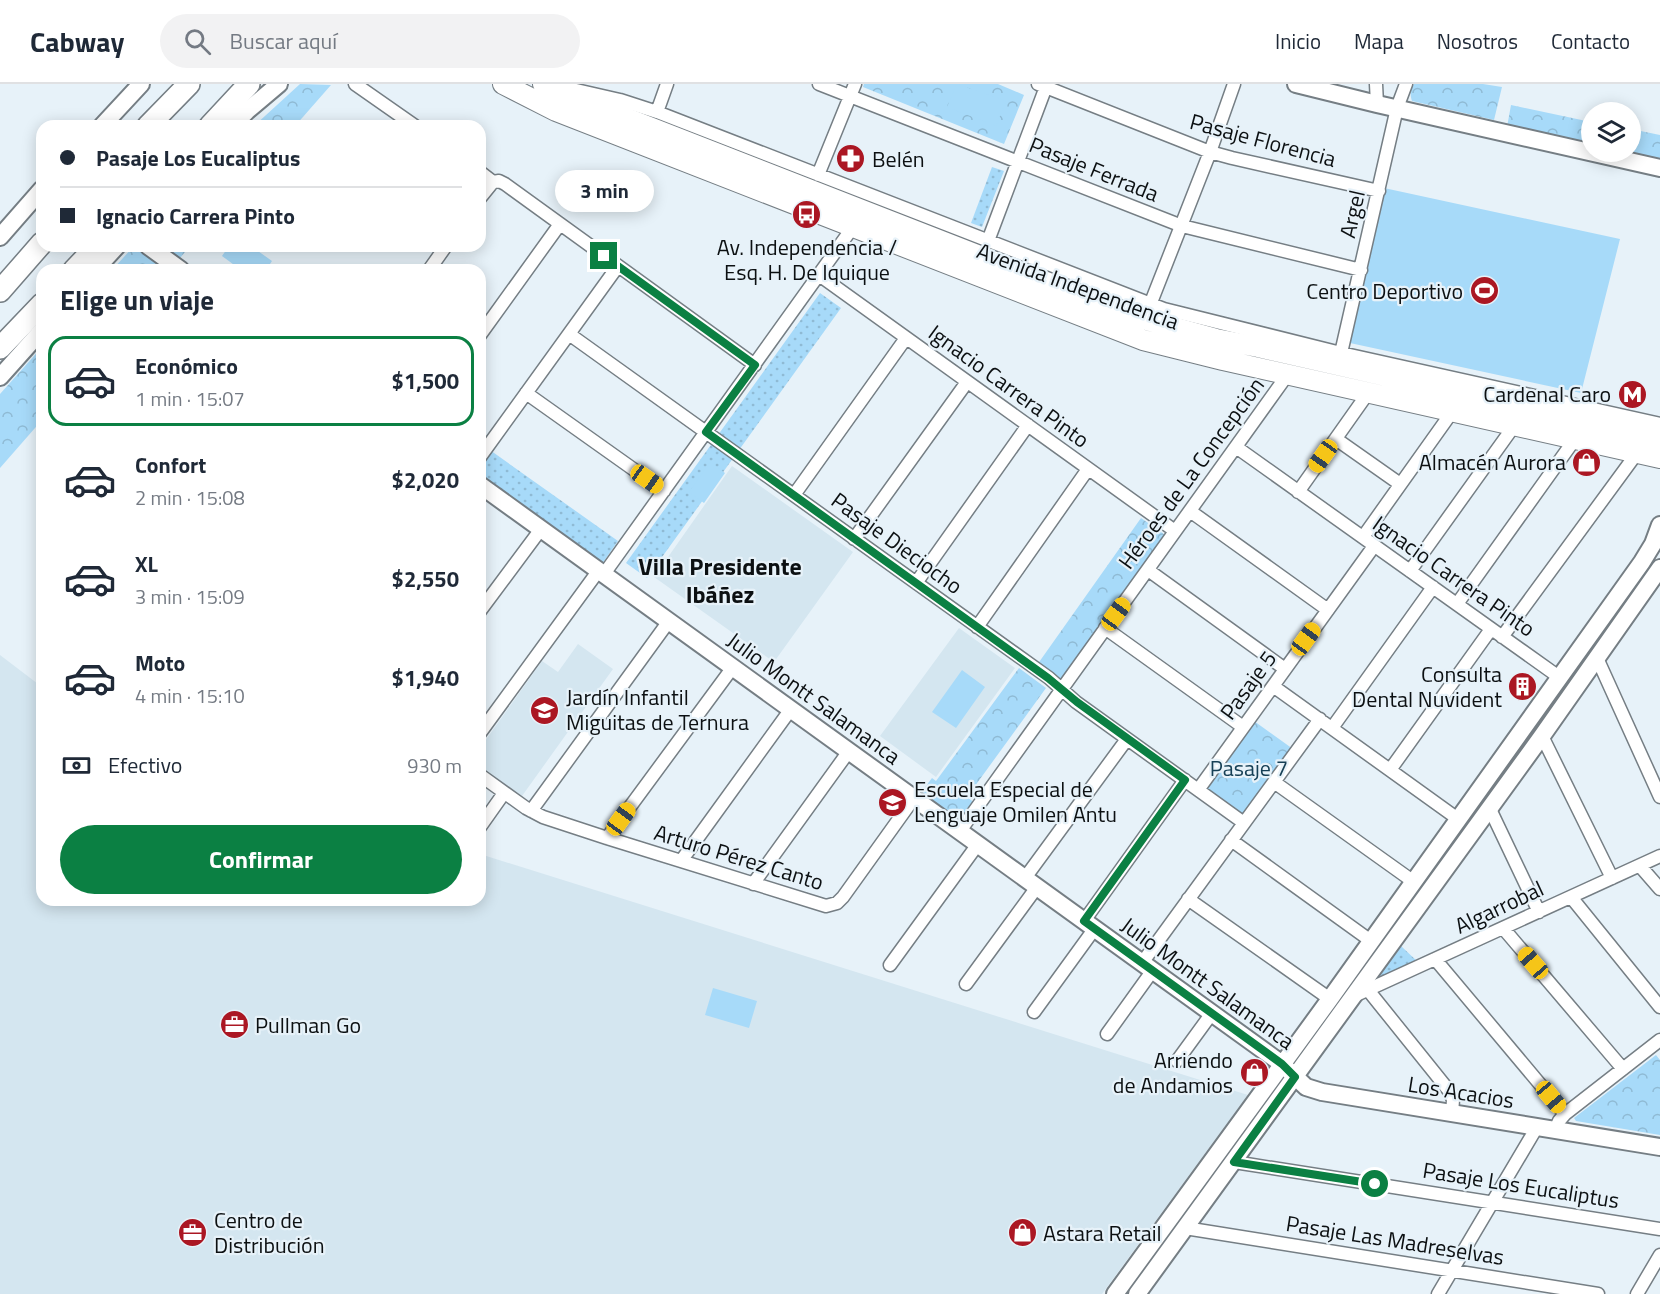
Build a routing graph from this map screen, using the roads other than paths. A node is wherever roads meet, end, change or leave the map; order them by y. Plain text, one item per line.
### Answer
1 (141, 84) edge
2 (189, 84) edge
3 (249, 84) edge
4 (279, 84) edge
5 (355, 84) edge
6 (503, 84) edge
7 (667, 84) edge
8 (819, 84) edge
9 (1234, 84) edge
10 (1296, 84) edge
11 (1376, 84) edge
12 (1406, 84) edge
13 (546, 85) edge
14 (1044, 85) edge
15 (852, 90) edge
16 (178, 92) edge
17 (1377, 104) junction
18 (1397, 108) junction
19 (657, 112) junction
20 (108, 120) edge
21 (153, 120) edge
22 (216, 120) edge
23 (238, 120) edge
24 (406, 120) edge
25 (1210, 152) junction
26 (1018, 161) junction
27 (1660, 168) edge
28 (818, 175) junction
29 (486, 176) edge
30 (494, 182) junction
31 (486, 191) edge
32 (1379, 191) junction
33 (36, 196) edge
34 (560, 224) junction
35 (1182, 226) junction
36 (853, 227) junction
37 (0, 237) edge
38 (988, 241) junction
39 (36, 250) edge
40 (91, 252) edge
41 (112, 252) edge
42 (156, 252) edge
43 (80, 264) edge
44 (100, 264) edge
45 (173, 264) edge
46 (618, 266) junction
47 (1361, 270) junction
48 (819, 275) junction
49 (0, 291) edge
50 (1150, 304) junction
51 (36, 310) edge
52 (486, 327) edge
53 (569, 334) junction
54 (36, 337) edge
55 (906, 338) junction
56 (0, 348) edge
57 (1341, 353) junction
58 (755, 365) junction
59 (1288, 374) junction
60 (0, 377) edge
61 (967, 382) junction
62 (526, 393) junction
63 (1368, 393) junction
64 (1452, 412) junction
65 (1660, 424) edge
66 (1028, 425) junction
67 (1514, 426) junction
68 (706, 432) junction
69 (1660, 438) edge
70 (1336, 439) junction
71 (1575, 439) junction
72 (1236, 447) junction
73 (486, 449) edge
74 (1637, 453) junction
75 (1660, 458) edge
76 (1088, 469) junction
77 (1400, 484) junction
78 (486, 490) edge
79 (664, 491) junction
80 (1298, 492) junction
81 (794, 495) junction
82 (1190, 511) junction
83 (1660, 525) edge
84 (541, 529) junction
85 (1175, 531) junction
86 (1363, 537) junction
87 (854, 538) junction
88 (1374, 546) junction
89 (1148, 570) junction
90 (1410, 571) junction
91 (602, 572) junction
92 (1658, 579) edge
93 (916, 583) junction
94 (1433, 587) junction
95 (486, 603) edge
96 (1457, 604) junction
97 (1328, 610) junction
98 (669, 621) junction
99 (977, 627) junction
100 (1105, 628) junction
101 (1491, 629) junction
102 (1502, 637) junction
103 (1598, 658) junction
104 (733, 667) junction
105 (1285, 669) junction
106 (1559, 677) junction
107 (1273, 686) junction
108 (1061, 689) junction
109 (791, 709) junction
110 (1320, 719) junction
111 (486, 725) edge
112 (1243, 727) junction
113 (1332, 728) junction
114 (1542, 736) junction
115 (1127, 739) junction
116 (849, 751) junction
117 (1390, 770) junction
118 (486, 780) edge
119 (1185, 780) junction
120 (1274, 782) junction
121 (1198, 790) junction
122 (504, 793) junction
123 (1660, 797) edge
124 (914, 798) junction
125 (1489, 807) junction
126 (531, 811) junction
127 (486, 818) edge
128 (1458, 819) junction
129 (1244, 823) junction
130 (960, 831) junction
131 (607, 838) junction
132 (1231, 840) junction
133 (978, 844) junction
134 (1660, 856) edge
135 (681, 861) junction
136 (1640, 866) junction
137 (1612, 878) junction
138 (1031, 882) junction
139 (1414, 882) junction
140 (753, 884) junction
141 (1660, 889) edge
142 (1571, 897) junction
143 (1188, 899) junction
144 (1539, 912) junction
145 (1089, 925) junction
146 (1503, 928) junction
147 (1371, 941) junction
148 (1435, 959) junction
149 (890, 965) dead end
150 (1147, 966) junction
151 (966, 984) dead end
152 (1361, 993) junction
153 (1330, 999) junction
154 (1660, 1007) edge
155 (1035, 1012) dead end
156 (1208, 1018) junction
157 (1107, 1034) dead end
158 (1660, 1040) edge
159 (1177, 1060) dead end
160 (1282, 1064) junction
161 (1623, 1069) junction
162 (1295, 1077) junction
163 (1452, 1113) junction
164 (1565, 1114) junction
165 (1537, 1127) junction
166 (1556, 1130) junction
167 (1660, 1147) edge
168 (1234, 1162) junction
169 (1493, 1202) junction
170 (1185, 1228) junction
171 (1660, 1229) edge
172 (1660, 1255) edge
173 (1452, 1270) junction
174 (1114, 1294) edge
175 (1138, 1294) edge
176 (1438, 1294) edge
177 (1598, 1294) edge
178 (1637, 1294) edge

1 - 20 main road
2 - 16 highway
3 - 22 highway
4 - 23 main road
5 - 24 street
6 - 36 main road, Avenida Independencia
7 - 19 street
8 - 15 street, Pasaje Ferrada
9 - 25 street
10 - 17 main road
11 - 17 street
12 - 18 street, Argel
13 - 19 street, Avenida Independencia
13 - 69 main road, Avenida Independencia
14 - 25 street, Pasaje Florencia
14 - 26 street
15 - 26 street, Pasaje Ferrada
15 - 28 street
16 - 21 highway
17 - 18 main road
18 - 27 main road
18 - 32 street, Argel
19 - 28 street, Avenida Independencia
25 - 32 street, Pasaje Florencia
25 - 35 street
26 - 35 street, Pasaje Ferrada
26 - 38 street
28 - 38 street, Avenida Independencia
29 - 30 street
30 - 31 street
30 - 34 street
32 - 47 street, Argel
33 - 37 main road
34 - 46 street
34 - 52 street
35 - 47 street, Pasaje Ferrada
35 - 50 street
36 - 48 street
36 - 59 main road, Avenida Independencia
38 - 50 street, Avenida Independencia
39 - 49 highway
40 - 43 highway
41 - 44 main road
42 - 45 main road
46 - 53 street
46 - 58 street
47 - 57 street, Argel
48 - 55 street, Ignacio Carrera Pinto
48 - 58 street
50 - 57 street, Avenida Independencia
51 - 56 highway
53 - 62 street
53 - 68 street, Pasaje Dieciocho
54 - 60 main road
55 - 61 street, Ignacio Carrera Pinto
55 - 81 street
57 - 65 street, Avenida Independencia
58 - 68 street
59 - 63 main road, Avenida Independencia
59 - 72 street, Héroes de La Concepción
61 - 66 street, Ignacio Carrera Pinto
61 - 87 street
62 - 73 street
62 - 79 street
63 - 64 main road, Avenida Independencia
63 - 70 street
64 - 67 main road, Avenida Independencia
64 - 77 street
66 - 76 street, Ignacio Carrera Pinto
66 - 93 street
67 - 71 main road, Avenida Independencia
67 - 90 street
68 - 79 street
68 - 81 street, Pasaje Dieciocho
70 - 77 street
70 - 80 street
71 - 74 main road, Avenida Independencia
71 - 96 street
72 - 80 street, Ignacio Carrera Pinto
72 - 82 street, Héroes de La Concepción
74 - 75 main road, Avenida Independencia
74 - 102 street
76 - 85 street, Ignacio Carrera Pinto
76 - 99 street
77 - 86 street
78 - 84 main road, Julio Montt Salamanca
79 - 91 street
80 - 86 street, Ignacio Carrera Pinto
81 - 87 street, Pasaje Dieciocho
82 - 85 street, Héroes de La Concepción
82 - 97 street
83 - 106 main road
84 - 91 main road, Julio Montt Salamanca
84 - 95 street
85 - 89 street, Héroes de La Concepción
86 - 88 street, Ignacio Carrera Pinto
87 - 93 street, Pasaje Dieciocho
88 - 90 street, Ignacio Carrera Pinto
88 - 97 street, Pasaje 5
89 - 100 street, Héroes de La Concepción
89 - 105 street
90 - 94 street, Ignacio Carrera Pinto
91 - 98 main road, Julio Montt Salamanca
91 - 111 street
92 - 103 main road
93 - 99 street, Pasaje Dieciocho
94 - 96 street, Ignacio Carrera Pinto
94 - 113 street
96 - 101 street, Ignacio Carrera Pinto
97 - 105 street, Pasaje 5
98 - 104 main road, Julio Montt Salamanca
98 - 126 street
99 - 108 street, Pasaje Dieciocho
100 - 108 street, Héroes de La Concepción
100 - 112 street
101 - 102 street, Ignacio Carrera Pinto
101 - 117 street
102 - 106 street, Ignacio Carrera Pinto
103 - 114 main road
103 - 123 street
104 - 109 main road, Julio Montt Salamanca
104 - 131 street
105 - 107 street, Pasaje 5
106 - 128 main road
107 - 110 street
107 - 112 street, Pasaje 5
108 - 115 street, Pasaje Dieciocho
108 - 130 street, Héroes de La Concepción
109 - 116 main road, Julio Montt Salamanca
109 - 135 street
110 - 113 street
110 - 120 street
112 - 121 street, Pasaje 5
113 - 117 street
114 - 125 main road
114 - 137 street
115 - 119 street, Pasaje Dieciocho
115 - 138 street
116 - 124 main road, Julio Montt Salamanca
116 - 140 street
117 - 128 street
118 - 122 street, Arturo Pérez Canto
119 - 121 street, Pasaje Dieciocho
119 - 145 street
120 - 129 street
120 - 139 street
121 - 129 street, Pasaje Dieciocho
122 - 126 street, Arturo Pérez Canto
122 - 127 street
124 - 130 main road, Julio Montt Salamanca
124 - 140 street, Arturo Pérez Canto
125 - 144 street
125 - 152 main road
126 - 131 street, Arturo Pérez Canto
128 - 139 main road
129 - 132 street
130 - 133 main road, Julio Montt Salamanca
131 - 135 street, Arturo Pérez Canto
132 - 143 street
132 - 147 street
133 - 138 main road, Julio Montt Salamanca
133 - 149 street
134 - 136 street, Algarrobal
135 - 140 street, Arturo Pérez Canto
136 - 137 street, Algarrobal
136 - 141 street
137 - 142 street, Algarrobal
138 - 145 main road, Julio Montt Salamanca
138 - 151 street
139 - 147 main road
142 - 144 street, Algarrobal
142 - 154 street
143 - 150 street
143 - 153 street
144 - 146 street, Algarrobal
145 - 150 main road, Julio Montt Salamanca
145 - 155 street
146 - 148 street, Algarrobal
146 - 161 street
147 - 153 main road
148 - 152 street, Algarrobal
148 - 164 street
150 - 156 main road, Julio Montt Salamanca
150 - 157 street
152 - 162 main road
152 - 163 street
153 - 160 main road
156 - 159 street
156 - 160 main road, Julio Montt Salamanca
158 - 161 street
160 - 162 main road, Julio Montt Salamanca
160 - 174 main road
161 - 164 street
162 - 163 main road, Los Acacios
162 - 168 main road
163 - 165 main road, Los Acacios
164 - 166 street
165 - 166 main road, Los Acacios
165 - 169 street
166 - 167 main road, Los Acacios
168 - 169 street, Pasaje Los Eucaliptus
168 - 170 main road
169 - 171 street, Pasaje Los Eucaliptus
169 - 173 street
170 - 173 street, Pasaje Las Madreselvas
170 - 175 main road
172 - 178 street
173 - 176 street
173 - 177 street, Pasaje Las Madreselvas

